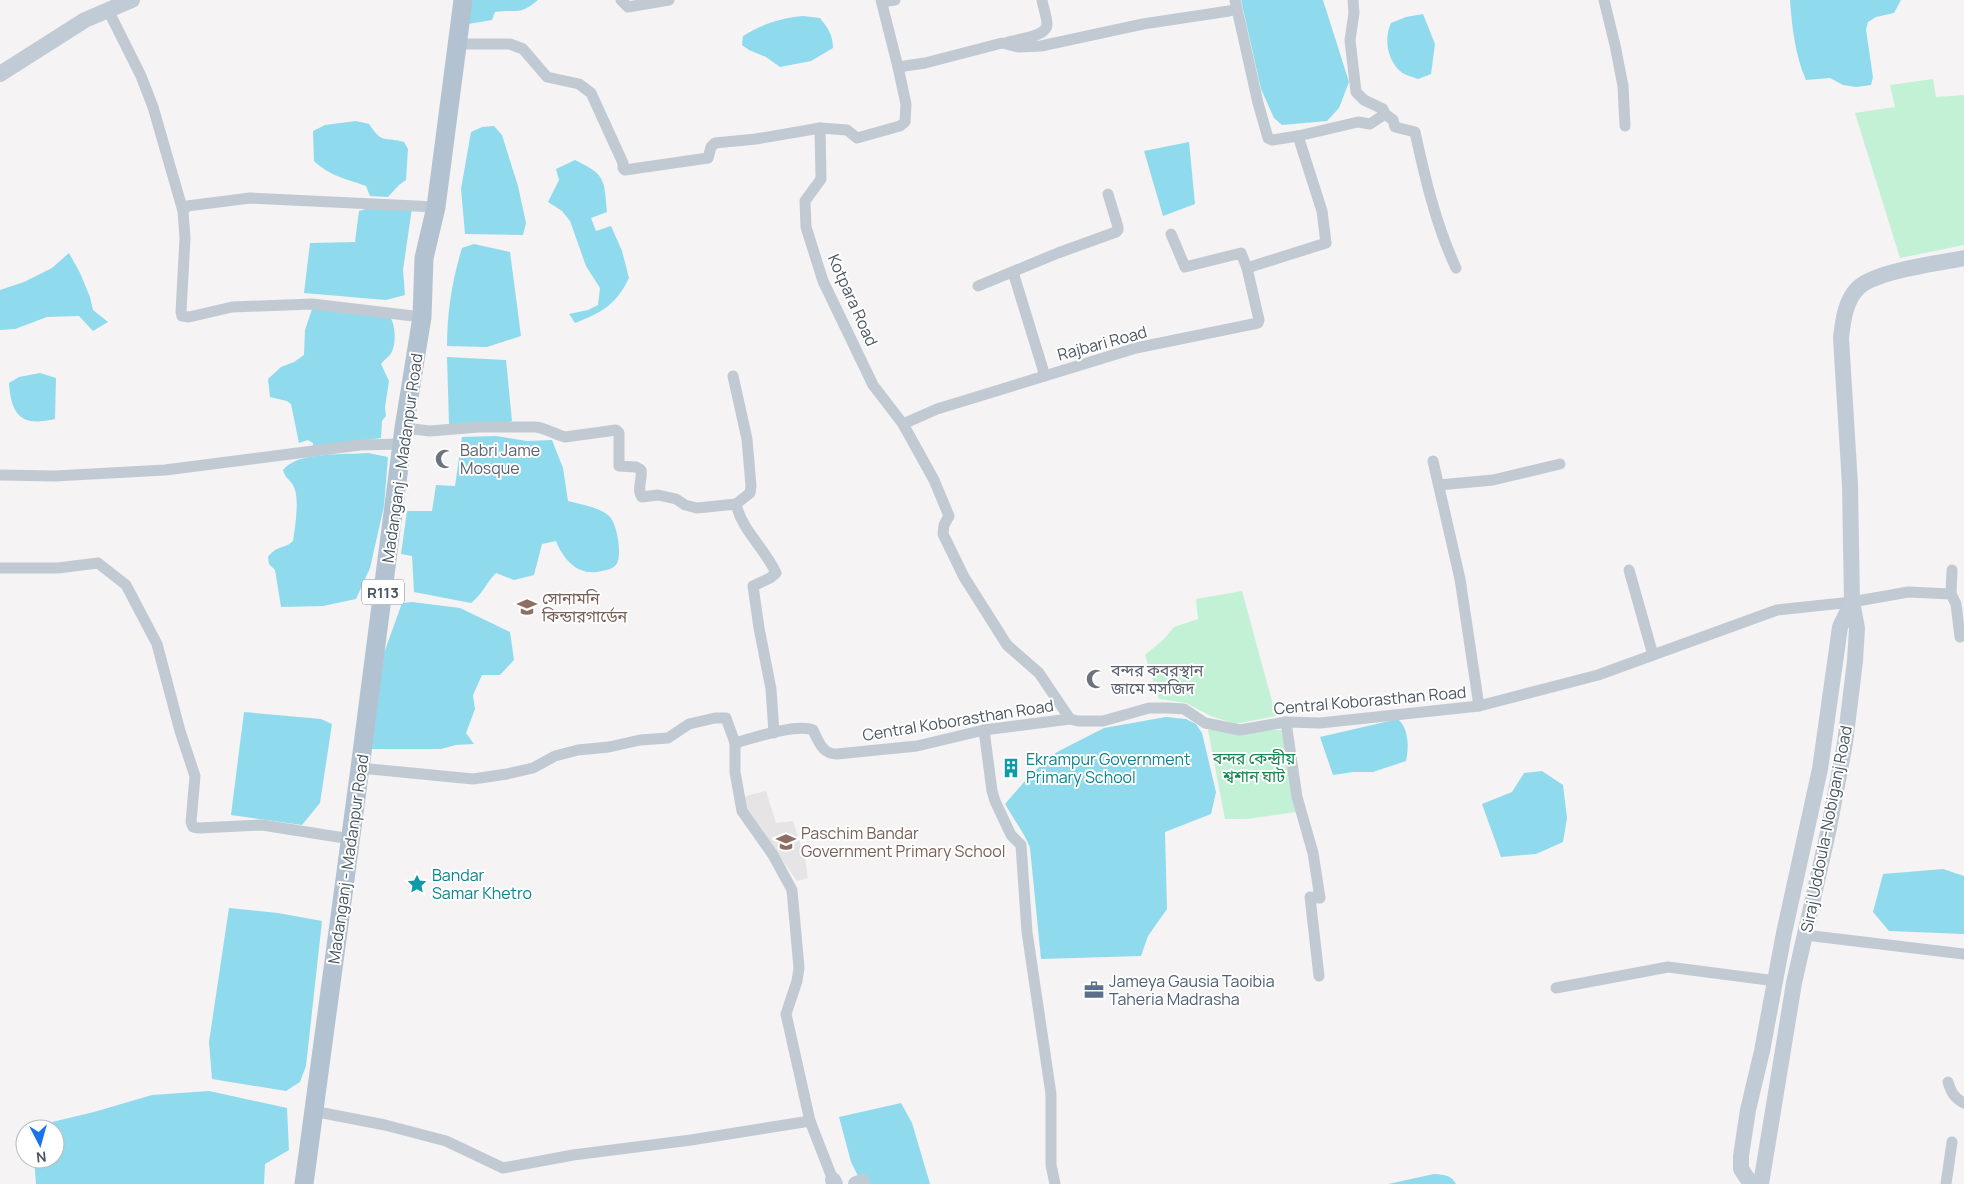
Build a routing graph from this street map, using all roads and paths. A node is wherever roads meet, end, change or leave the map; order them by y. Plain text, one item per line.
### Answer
1 (132, 0) edge
2 (463, 0) edge
3 (621, 0) edge
4 (669, 0) edge
5 (895, 0) edge
6 (1042, 0) edge
7 (1353, 0) edge
8 (1604, 0) edge
9 (881, 1) edge
10 (1236, 5) edge
11 (108, 10) junction
12 (1002, 43) junction
13 (456, 44) junction
14 (898, 67) junction
15 (0, 74) edge
16 (1385, 114) junction
17 (1625, 126) dead end
18 (820, 128) junction
19 (1298, 136) junction
20 (1108, 194) dead end
21 (436, 207) junction
22 (183, 211) junction
23 (1171, 234) dead end
24 (1964, 258) edge
25 (1247, 268) junction
26 (1456, 268) dead end
27 (1013, 272) junction
28 (978, 286) dead end
29 (422, 316) junction
30 (733, 376) dead end
31 (1045, 376) junction
32 (903, 424) junction
33 (403, 436) junction
34 (1433, 460) dead end
35 (1560, 464) dead end
36 (0, 475) edge
37 (1439, 485) junction
38 (736, 504) junction
39 (0, 568) edge
40 (1629, 570) dead end
41 (1952, 570) dead end
42 (1951, 594) junction
43 (1852, 602) junction
44 (1960, 637) dead end
45 (1653, 655) junction
46 (1479, 706) junction
47 (1070, 719) junction
48 (1286, 722) junction
49 (984, 730) junction
50 (774, 732) junction
51 (735, 743) junction
52 (360, 768) junction
53 (351, 839) junction
54 (1805, 935) junction
55 (1964, 954) edge
56 (1319, 976) dead end
57 (1776, 981) junction
58 (1556, 988) dead end
59 (1762, 1052) junction
60 (1782, 1055) junction
61 (1948, 1082) dead end
62 (1964, 1103) edge
63 (313, 1111) junction
64 (810, 1121) junction
65 (1952, 1142) dead end
66 (834, 1182) edge
67 (304, 1184) edge
68 (856, 1184) edge
69 (862, 1184) edge
70 (1055, 1184) edge
71 (1753, 1184) edge
72 (1761, 1184) edge
73 (1946, 1184) edge

1 - 11 main road
2 - 13 main road, Madanganj - Madanpur Road / R113
3 - 4 street
5 - 9 street
6 - 12 street
7 - 16 street
8 - 17 street
9 - 14 street
10 - 12 street
10 - 19 street
11 - 15 main road
11 - 22 street
12 - 14 street
13 - 18 street
13 - 21 main road, Madanganj - Madanpur Road / R113
14 - 18 street
16 - 19 street
16 - 26 street
18 - 32 street, Kotpara Road
19 - 25 street
20 - 27 street
21 - 22 street
21 - 29 main road, Madanganj - Madanpur Road / R113
22 - 29 street
23 - 25 street
24 - 43 main road, Siraj Uddoula-Nobiganj Road
25 - 31 street, Rajbari Road
27 - 28 street
27 - 31 street
29 - 33 main road, Madanganj - Madanpur Road / R113
30 - 38 street
31 - 32 street, Rajbari Road
32 - 47 street, Kotpara Road
33 - 36 street
33 - 38 street
33 - 52 main road, Madanganj - Madanpur Road / R113
34 - 37 street
35 - 37 street
37 - 46 street
38 - 50 street
39 - 53 street
40 - 45 street
41 - 42 street
42 - 43 street, Central Koborasthan Road
42 - 44 street
43 - 45 street, Central Koborasthan Road
43 - 54 main road, Siraj Uddoula-Nobiganj Road
43 - 57 main road, Siraj Uddoula-Nobiganj Road
45 - 46 street, Central Koborasthan Road
46 - 48 street, Central Koborasthan Road
47 - 48 street, Central Koborasthan Road
47 - 49 street, Central Koborasthan Road
48 - 56 street
49 - 50 street, Central Koborasthan Road
49 - 70 street
50 - 51 street, Central Koborasthan Road
51 - 52 street
51 - 64 street
52 - 53 main road, Madanganj - Madanpur Road / R113
53 - 63 main road, Madanganj - Madanpur Road / R113
54 - 55 street
54 - 60 main road, Siraj Uddoula-Nobiganj Road
57 - 58 street
57 - 59 main road, Siraj Uddoula-Nobiganj Road
59 - 60 main road
59 - 71 main road, Siraj Uddoula-Nobiganj Road
60 - 72 main road, Siraj Uddoula-Nobiganj Road
61 - 62 street
63 - 64 street
63 - 67 main road, Madanganj - Madanpur Road / R113
64 - 66 street
65 - 73 street
68 - 69 main road

